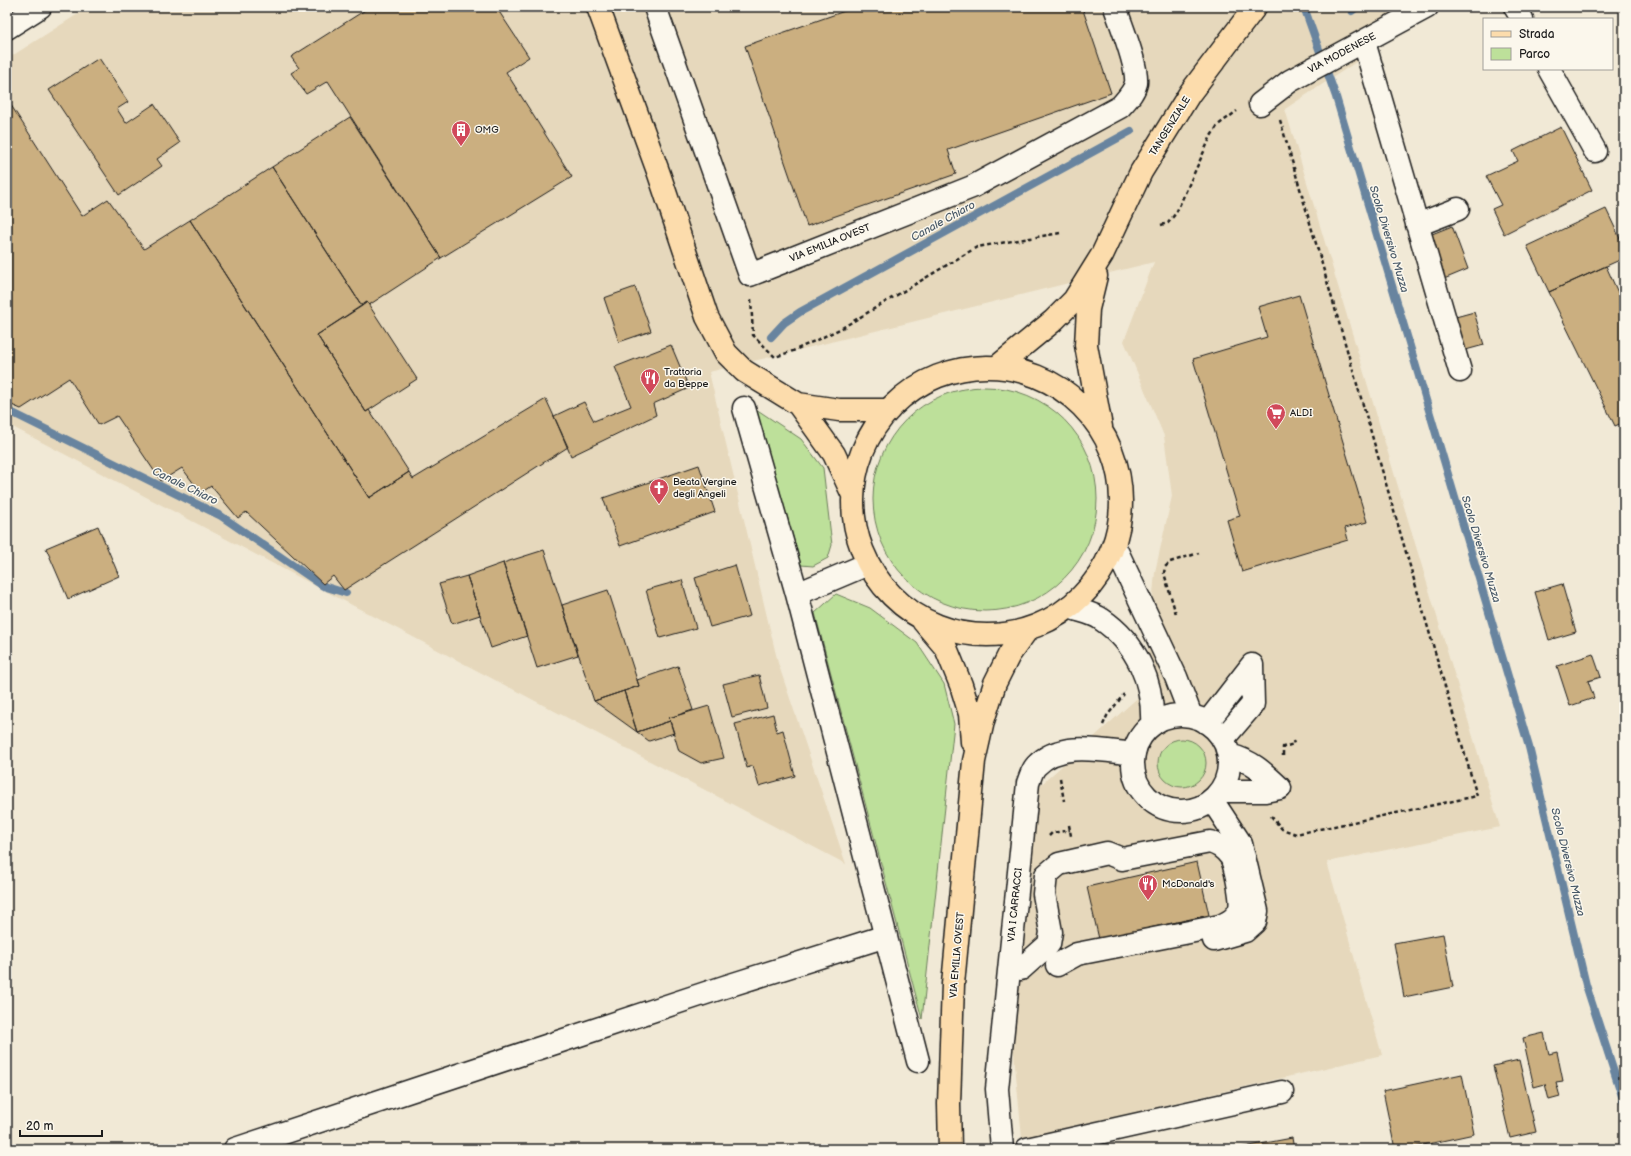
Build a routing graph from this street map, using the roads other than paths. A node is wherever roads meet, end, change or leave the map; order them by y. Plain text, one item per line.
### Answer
1 (40, 7) edge
2 (598, 7) edge
3 (655, 7) edge
4 (1115, 7) edge
5 (1255, 7) edge
6 (1427, 7) edge
7 (1515, 7) edge
8 (1521, 18) edge
9 (7, 28) edge
10 (1357, 45) junction
11 (1550, 70) edge
12 (1260, 104) road end
13 (1594, 151) dead end
14 (1458, 209) dead end
15 (1417, 225) junction
16 (1102, 255) junction
17 (998, 367) junction
18 (1460, 371) dead end
19 (798, 404) junction
20 (744, 408) dead end
21 (889, 410) junction
22 (1102, 430) junction
23 (853, 495) junction
24 (1114, 545) junction
25 (868, 564) junction
26 (797, 594) junction
27 (1069, 608) junction
28 (919, 617) junction
29 (1027, 630) junction
30 (1199, 720) junction
31 (1152, 725) junction
32 (1226, 747) junction
33 (1134, 754) junction
34 (974, 761) junction
35 (1216, 795) junction
36 (886, 936) junction
37 (1057, 965) junction
38 (1015, 969) junction
39 (918, 1061) dead end
40 (1282, 1092) dead end
41 (235, 1149) edge
42 (950, 1149) edge
43 (1002, 1149) edge
44 (1027, 1149) edge

1 - 9 street
2 - 19 main road
3 - 4 street, VIA EMILIA OVEST
5 - 16 main road, TANGENZIALE
6 - 10 street, VIA MODENESE
7 - 8 street
10 - 12 street, VIA MODENESE
10 - 15 street
11 - 13 street
14 - 15 street
15 - 18 street
16 - 17 main road, TANGENZIALE
16 - 22 main road, TANGENZIALE
17 - 21 main road
17 - 22 main road
19 - 21 main road
19 - 23 main road
20 - 26 street
21 - 23 main road
22 - 24 main road
23 - 25 main road
24 - 27 main road
24 - 30 street
25 - 26 street
25 - 28 main road
26 - 36 street
27 - 29 main road
27 - 31 street
28 - 29 main road
28 - 34 main road, VIA EMILIA OVEST
29 - 34 main road, VIA EMILIA OVEST
30 - 31 street
30 - 32 street
30 - 32 street
31 - 33 street
32 - 35 street
32 - 35 street
33 - 35 street
33 - 38 street, VIA I CARRACCI
34 - 42 main road, VIA EMILIA OVEST
35 - 37 street
36 - 39 street
36 - 41 street
37 - 38 street
37 - 38 street
38 - 43 street, VIA I CARRACCI
40 - 44 street

